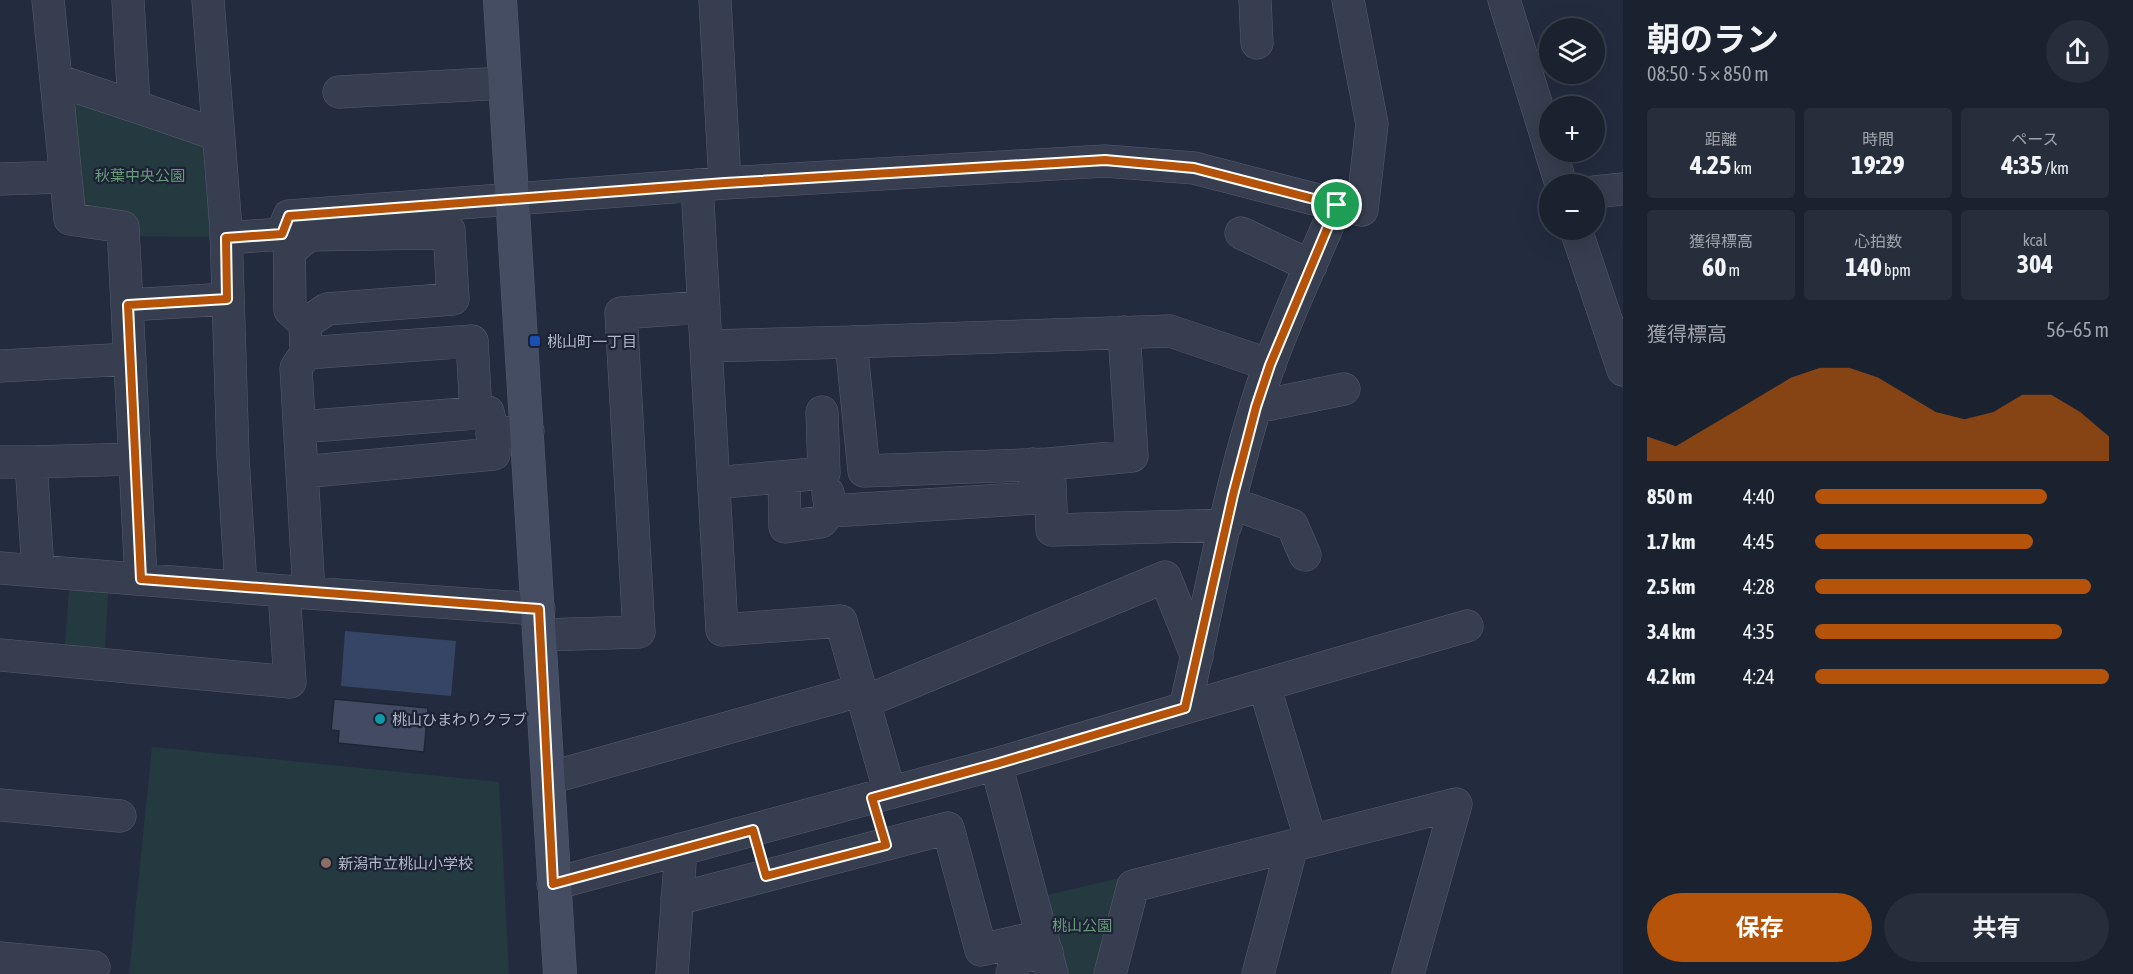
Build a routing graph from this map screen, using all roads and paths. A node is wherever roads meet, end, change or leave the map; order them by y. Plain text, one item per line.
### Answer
1 (48, 0) edge
2 (128, 0) edge
3 (208, 0) edge
4 (500, 0) edge
5 (715, 0) edge
6 (1255, 0) edge
7 (1348, 0) edge
8 (1503, 0) edge
9 (1257, 43) dead end
10 (56, 80) junction
11 (505, 83) junction
12 (339, 92) dead end
13 (134, 106) junction
14 (1539, 115) edge
15 (218, 135) junction
16 (64, 177) junction
17 (0, 179) edge
18 (711, 184) junction
19 (1623, 189) edge
20 (1605, 191) edge
21 (513, 199) junction
22 (1337, 205) junction
23 (289, 216) junction
24 (433, 219) junction
25 (1241, 233) dead end
26 (226, 238) junction
27 (1580, 240) edge
28 (290, 251) junction
29 (1311, 266) junction
30 (227, 299) junction
31 (128, 305) junction
32 (704, 307) junction
33 (1616, 325) edge
34 (1124, 332) junction
35 (306, 339) junction
36 (851, 342) junction
37 (706, 346) junction
38 (130, 359) junction
39 (1270, 365) junction
40 (0, 366) edge
41 (1623, 370) edge
42 (1344, 389) dead end
43 (1256, 407) junction
44 (822, 412) dead end
45 (484, 424) junction
46 (300, 427) junction
47 (528, 431) junction
48 (135, 459) junction
49 (0, 462) edge
50 (31, 462) junction
51 (1041, 464) junction
52 (302, 472) junction
53 (824, 473) junction
54 (784, 477) junction
55 (714, 483) junction
56 (1229, 514) junction
57 (818, 527) junction
58 (1305, 555) dead end
59 (0, 568) edge
60 (38, 571) junction
61 (141, 579) junction
62 (241, 587) junction
63 (296, 592) junction
64 (539, 622) junction
65 (1467, 626) dead end
66 (0, 655) edge
67 (1197, 657) junction
68 (1264, 685) junction
69 (862, 695) junction
70 (1185, 708) junction
71 (996, 764) junction
72 (549, 778) junction
73 (881, 795) junction
74 (0, 805) edge
75 (120, 816) dead end
76 (1301, 843) junction
77 (886, 845) junction
78 (760, 855) junction
79 (679, 876) junction
80 (553, 884) junction
81 (1047, 954) edge
82 (0, 958) edge
83 (94, 967) dead end
84 (561, 974) edge
85 (672, 974) edge
86 (1012, 974) edge
87 (1110, 974) edge
88 (1258, 974) edge
89 (1408, 974) edge

1 - 10 street
2 - 13 street
3 - 15 street
4 - 11 street
5 - 18 street
6 - 9 street
7 - 22 street
8 - 14 street
10 - 13 street
10 - 16 street
11 - 12 street
11 - 21 street
13 - 15 street
15 - 26 street
16 - 17 street
16 - 31 street
18 - 21 street
18 - 22 street
18 - 32 street
19 - 20 street
21 - 24 street
21 - 47 street
22 - 29 street
23 - 24 street
23 - 26 street
23 - 28 street
24 - 28 street
24 - 35 street
25 - 29 street
26 - 30 street
27 - 33 street
28 - 35 street
29 - 39 street
30 - 31 street
30 - 62 street
31 - 38 street
32 - 37 street
32 - 64 street
33 - 41 street
34 - 36 street
34 - 39 street
34 - 51 street
35 - 45 street
35 - 46 street
36 - 37 street
36 - 51 street
37 - 55 street
38 - 40 street
38 - 48 street
39 - 43 street
42 - 43 street
43 - 56 street
44 - 53 street
45 - 46 street
45 - 47 street
45 - 52 street
46 - 52 street
47 - 64 street
48 - 50 street
48 - 61 street
49 - 50 street
50 - 60 street
51 - 56 street
51 - 57 street
52 - 63 street
53 - 54 street
53 - 57 street
54 - 55 street
54 - 57 street
55 - 69 street
56 - 58 street
56 - 67 street
59 - 60 street
60 - 61 street
61 - 62 street
62 - 63 street
63 - 64 street
63 - 66 street
64 - 72 street
65 - 68 street
67 - 69 street
67 - 70 street
68 - 70 street
68 - 76 street
69 - 72 street
69 - 73 street
70 - 71 street
71 - 73 street
71 - 81 street
72 - 80 street
73 - 77 street
73 - 78 street
74 - 75 street
76 - 87 street
76 - 88 street
76 - 89 street
77 - 78 street
77 - 81 street
78 - 79 street
78 - 79 street
79 - 80 street
79 - 85 street
80 - 84 street
81 - 86 street
82 - 83 street

